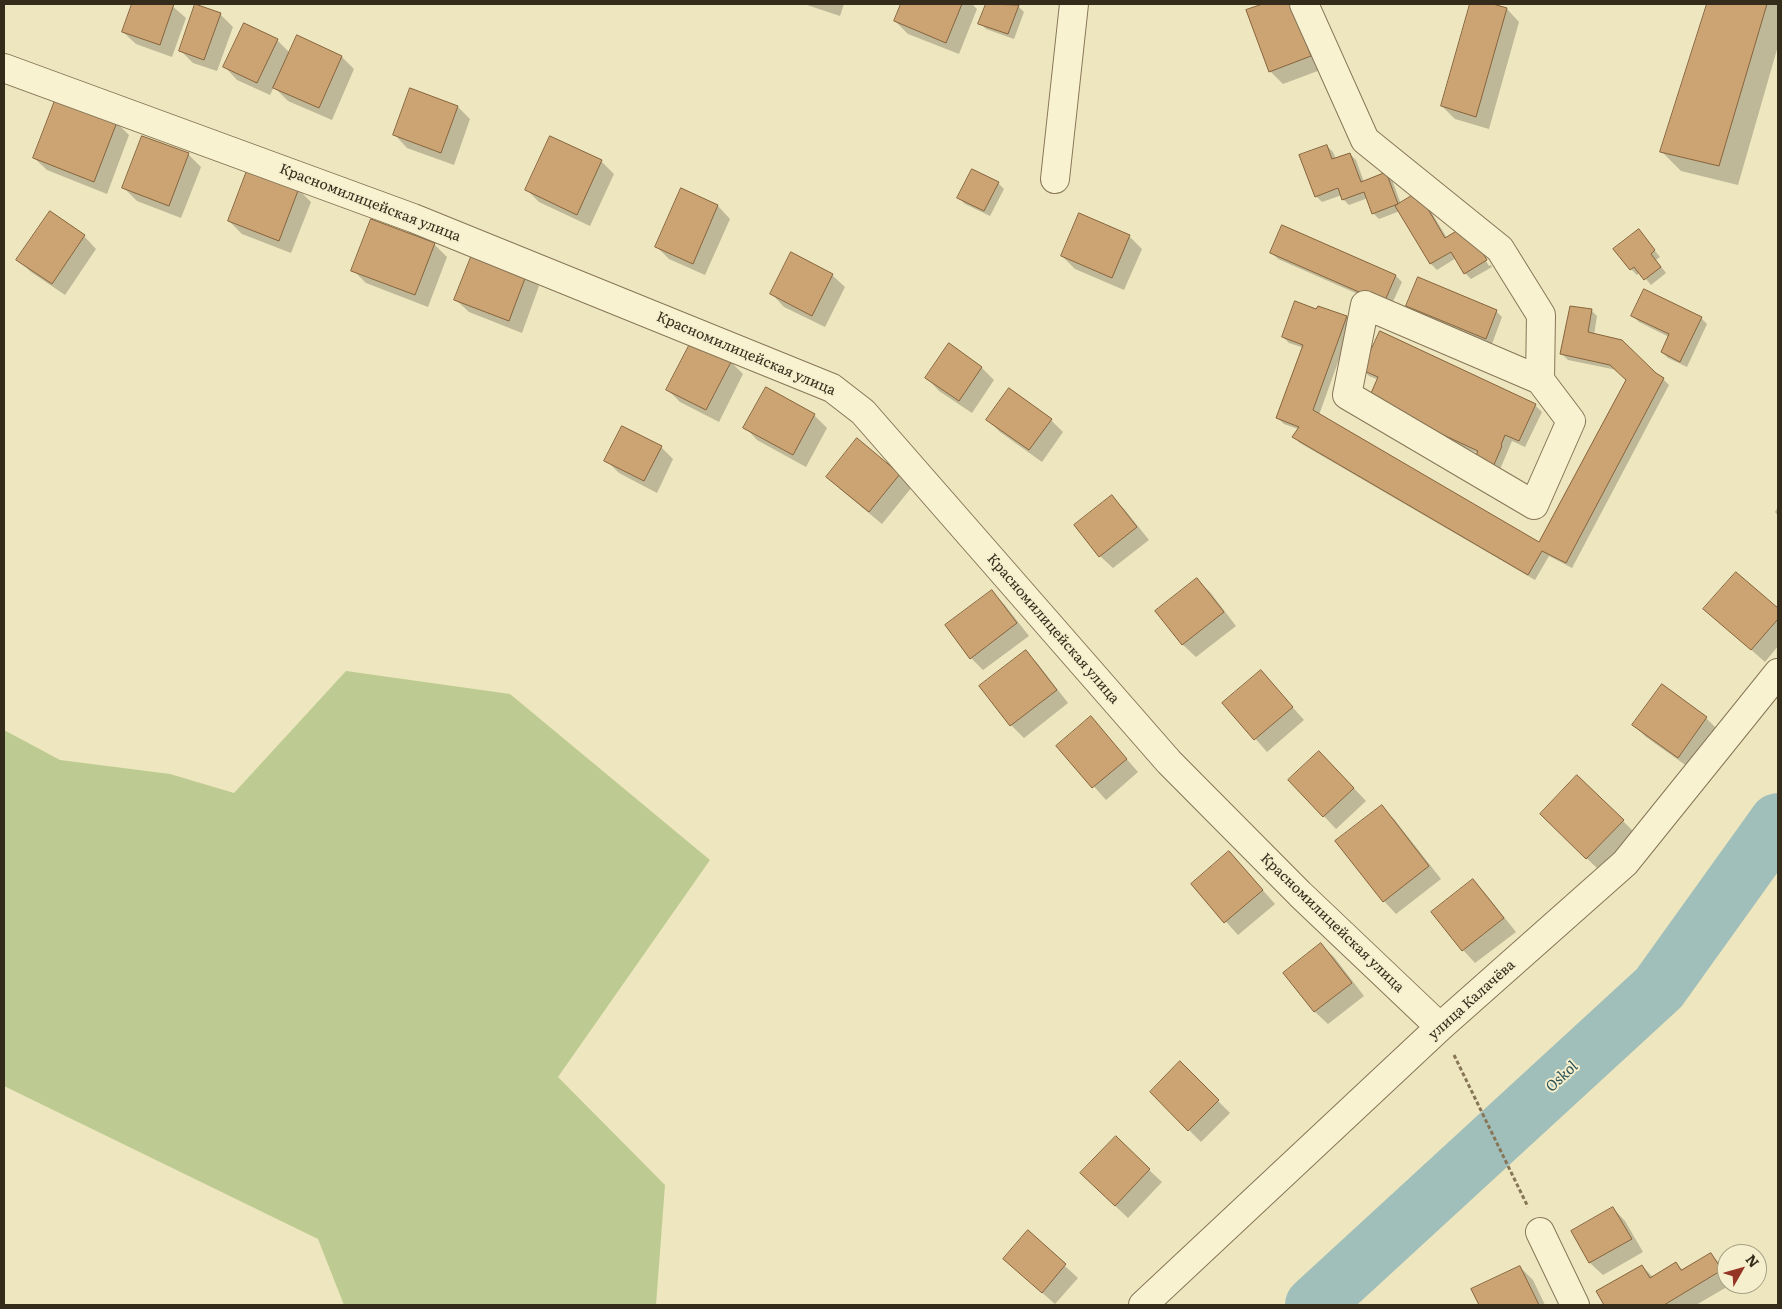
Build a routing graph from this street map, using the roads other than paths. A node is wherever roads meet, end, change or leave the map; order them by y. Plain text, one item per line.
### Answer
1 (1074, 4) edge
2 (1304, 4) edge
3 (4, 68) edge
4 (1055, 179) dead end
5 (1540, 380) junction
6 (1778, 673) edge
7 (1440, 1027) junction
8 (1540, 1232) road end
9 (1143, 1305) edge
10 (1575, 1305) edge

1 - 4 street
2 - 5 street
3 - 7 street, Красномилицейская улица
5 - 5 street
6 - 7 street, улица Калачёва
7 - 9 street, улица Калачёва
8 - 10 street

